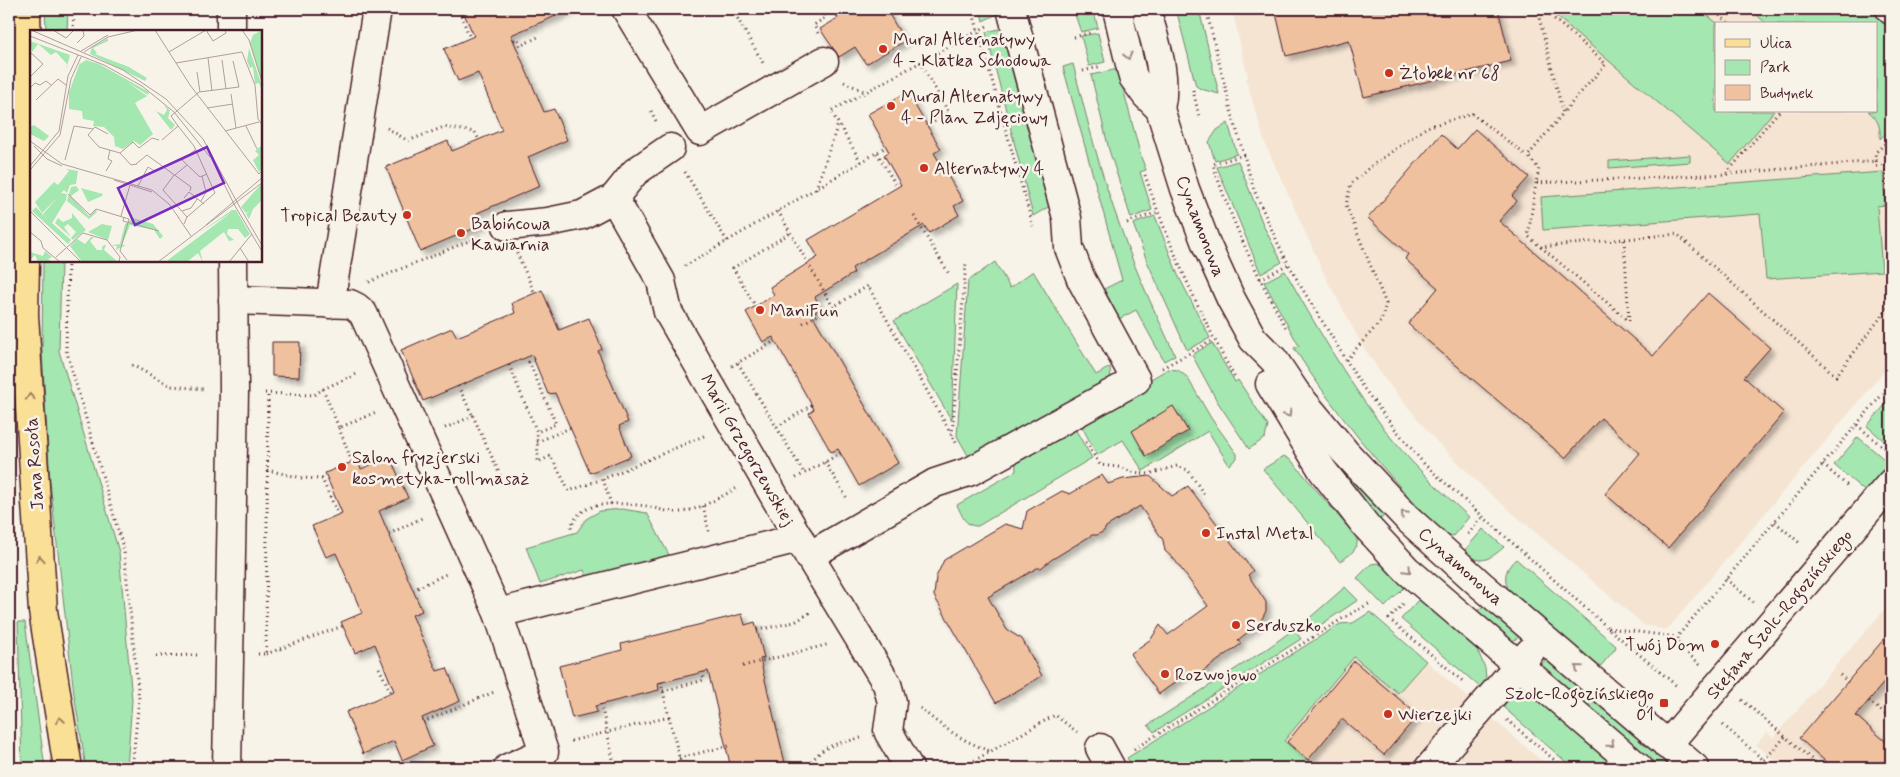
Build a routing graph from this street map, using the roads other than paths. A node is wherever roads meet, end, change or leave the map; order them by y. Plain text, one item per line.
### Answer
1 (26, 9) edge
2 (231, 9) edge
3 (377, 9) edge
4 (626, 9) edge
5 (1117, 9) edge
6 (1146, 9) edge
7 (1012, 10) edge
8 (231, 30) edge
9 (827, 59) road end
10 (1160, 110) junction
11 (670, 148) road end
12 (614, 198) junction
13 (511, 238) road end
14 (232, 262) edge
15 (233, 300) junction
16 (340, 304) junction
17 (1253, 339) junction
18 (1891, 483) edge
19 (804, 547) junction
20 (498, 613) junction
21 (1543, 637) junction
22 (1518, 665) junction
23 (1667, 745) junction
24 (68, 768) edge
25 (227, 768) edge
26 (508, 768) edge
27 (910, 768) edge
28 (1429, 768) edge
29 (1639, 768) edge
30 (1695, 768) edge

24 -> 1 main road, Jana Rosoła
2 - 8 street
3 - 16 street
4 - 9 street
5 -> 10 street, Cynamonowa
6 - 10 street, Cynamonowa
7 - 19 street
10 - 17 street, Cynamonowa
11 - 12 street
12 - 13 street
12 - 19 street, Marii Grzegorzewskiej
14 - 15 street
15 - 16 street
15 - 25 street
16 - 20 street
21 -> 17 street, Cynamonowa
17 -> 22 street, Cynamonowa
18 - 23 street, Stefana Szolc-Rogozińskiego
19 - 20 street
19 - 27 street, Marii Grzegorzewskiej
20 - 26 street
21 - 22 street
23 -> 21 street, Cynamonowa
22 - 28 street
22 -> 29 street, Cynamonowa
23 - 30 street, Cynamonowa

